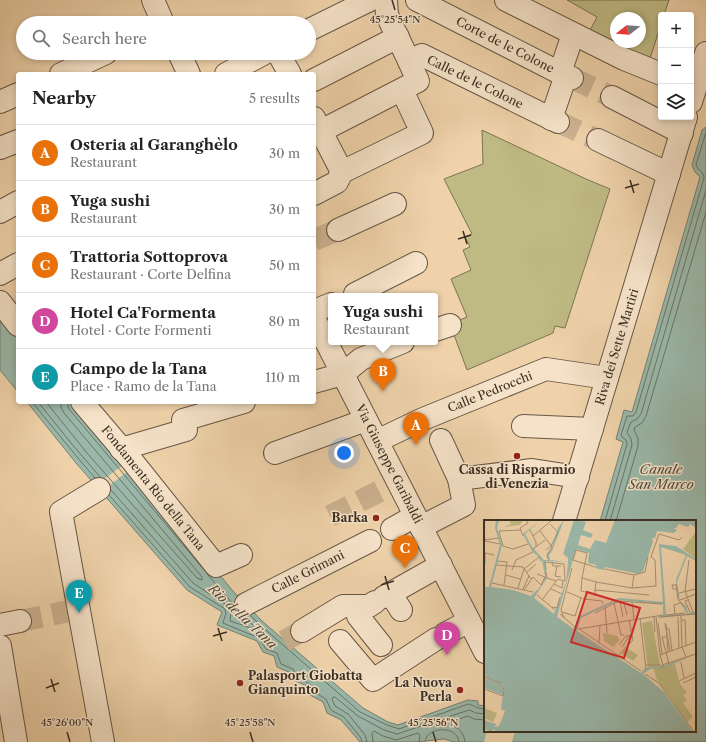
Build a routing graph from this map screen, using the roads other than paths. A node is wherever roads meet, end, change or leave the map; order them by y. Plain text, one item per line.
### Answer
1 (153, 0) edge
2 (370, 0) edge
3 (414, 0) edge
4 (417, 0) edge
5 (506, 0) edge
6 (386, 7) edge
7 (160, 16) edge
8 (316, 27) edge
9 (573, 34) junction
10 (398, 38) junction
11 (706, 53) edge
12 (91, 60) edge
13 (182, 60) edge
14 (252, 60) edge
15 (282, 60) edge
16 (409, 61) junction
17 (65, 72) edge
18 (188, 72) edge
19 (230, 72) edge
20 (289, 72) edge
21 (658, 73) edge
22 (566, 76) junction
23 (316, 79) edge
24 (694, 86) edge
25 (402, 90) junction
26 (16, 95) edge
27 (612, 97) tunnel mouth
28 (0, 102) edge
29 (317, 125) edge
30 (684, 125) edge
31 (598, 140) tunnel mouth
32 (16, 141) edge
33 (0, 148) edge
34 (342, 172) junction
35 (669, 174) junction
36 (316, 193) edge
37 (16, 203) edge
38 (395, 204) dead end
39 (0, 212) edge
40 (338, 230) tunnel mouth
41 (416, 263) dead end
42 (16, 265) edge
43 (0, 274) edge
44 (361, 293) edge
45 (0, 302) edge
46 (328, 305) edge
47 (316, 310) edge
48 (16, 322) edge
49 (316, 322) edge
50 (396, 345) edge
51 (343, 374) junction
52 (607, 378) junction
53 (316, 381) edge
54 (84, 404) edge
55 (237, 404) edge
56 (366, 420) junction
57 (523, 426) dead end
58 (592, 429) junction
59 (441, 440) dead end
60 (377, 441) junction
61 (121, 449) junction
62 (275, 453) dead end
63 (578, 476) junction
64 (459, 479) junction
65 (99, 489) dead end
66 (564, 520) edge
67 (418, 522) junction
68 (392, 529) dead end
69 (370, 540) dead end
70 (236, 558) dead end
71 (441, 565) junction
72 (246, 604) dead end
73 (358, 616) dead end
74 (469, 621) junction
75 (302, 631) tunnel mouth
76 (340, 641) dead end
77 (381, 644) dead end
78 (0, 646) edge
79 (484, 650) edge
80 (16, 742) edge
81 (103, 742) edge

1 - 7 street
2 - 8 street
3 - 6 street
4 - 22 street, Corte de le Colone
5 - 9 street
6 - 10 street, Calle de le Colone
9 - 21 street
9 - 22 street
10 - 16 street, Calle de le Colone
10 - 23 street
11 - 24 street
12 - 17 street
13 - 18 street
14 - 19 street
15 - 20 street
16 - 22 street, Calle de le Colone
16 - 25 street
25 - 29 street
25 - 34 street
26 - 28 street
27 - 30 street, Riva dei Sette Martiri
29 - 34 street
30 - 35 street, Riva dei Sette Martiri
31 - 35 street
32 - 33 street
34 - 36 street
35 - 52 street, Riva dei Sette Martiri
37 - 39 street
38 - 40 street
41 - 44 street
42 - 43 street
45 - 48 street
46 - 47 street
49 - 51 street, Via Giuseppe Garibaldi
50 - 51 street
51 - 53 street
51 - 56 street, Via Giuseppe Garibaldi
52 - 58 street, Riva dei Sette Martiri
52 - 60 street, Calle Pedrocchi
54 - 61 street, Fondamenta Rio della Tana
55 - 61 street
56 - 60 street, Via Giuseppe Garibaldi
56 - 62 street
57 - 58 street
58 - 63 street, Riva dei Sette Martiri
59 - 64 street
60 - 67 street, Via Giuseppe Garibaldi
61 - 70 street, Fondamenta Rio della Tana
63 - 64 street
63 - 66 street, Riva dei Sette Martiri
64 - 67 street
65 - 81 street
67 - 68 street
67 - 71 street, Via Giuseppe Garibaldi
69 - 72 street, Calle Grimani
71 - 74 street, Via Giuseppe Garibaldi
71 - 75 street
73 - 77 street
74 - 76 street
74 - 79 street, Via Giuseppe Garibaldi
78 - 80 street

